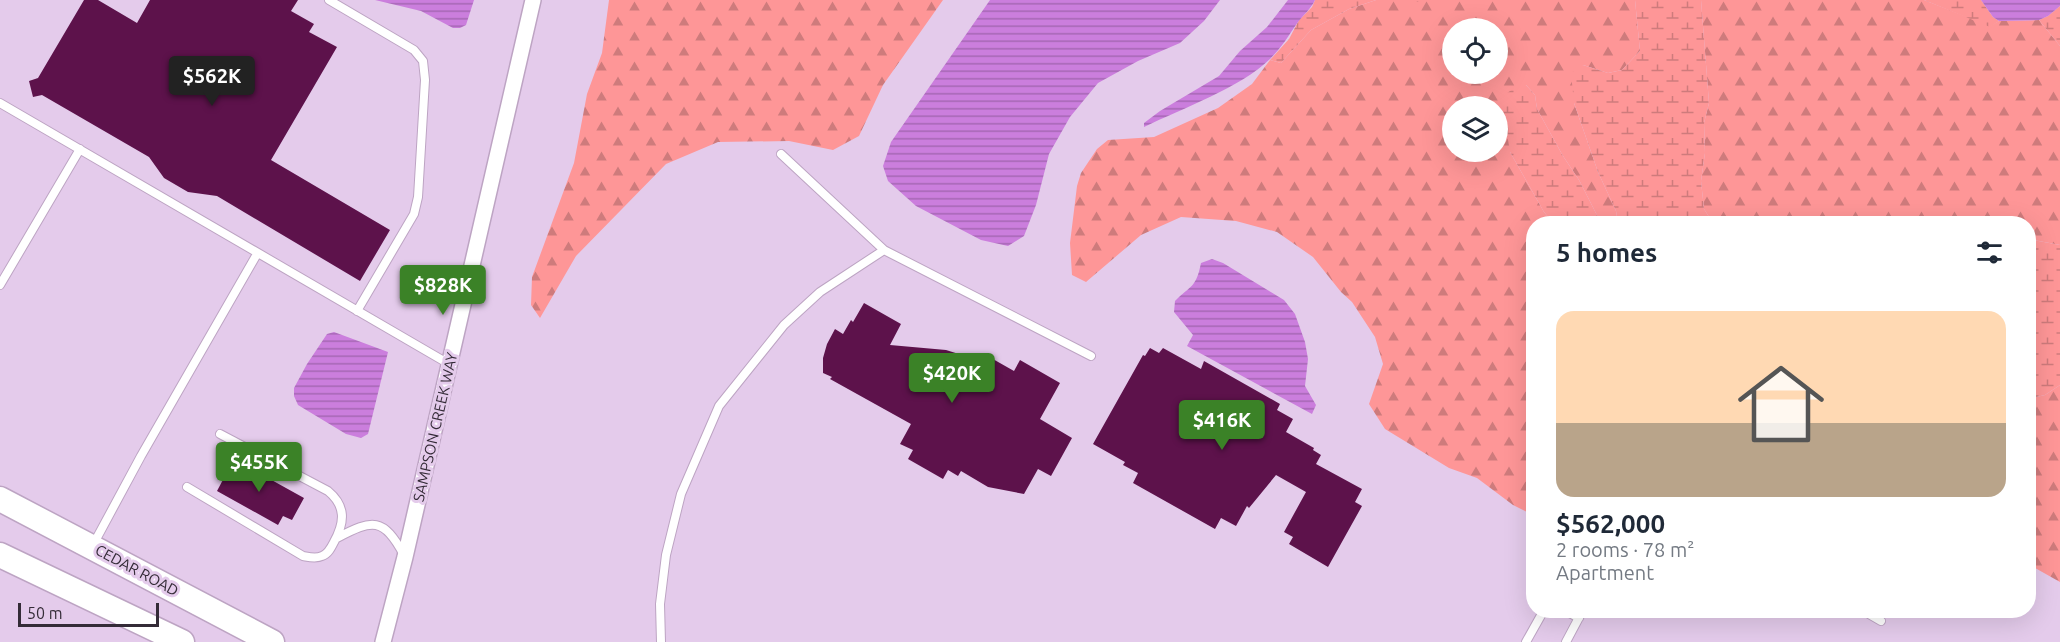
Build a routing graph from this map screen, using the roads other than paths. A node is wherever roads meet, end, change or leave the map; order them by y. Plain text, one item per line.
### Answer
1 (329, 0) edge
2 (532, 0) edge
3 (0, 103) edge
4 (80, 149) junction
5 (781, 154) dead end
6 (884, 250) junction
7 (257, 254) junction
8 (0, 285) edge
9 (357, 311) junction
10 (1091, 356) dead end
11 (449, 364) junction
12 (220, 434) dead end
13 (187, 487) dead end
14 (0, 499) edge
15 (337, 538) junction
16 (92, 547) junction
17 (0, 555) edge
18 (405, 557) junction
19 (122, 615) junction
20 (1540, 618) edge
21 (1579, 618) edge
22 (1876, 618) edge
23 (1881, 621) dead end
24 (161, 642) edge
25 (182, 642) edge
26 (273, 642) edge
27 (383, 642) edge
28 (661, 642) edge
29 (1526, 642) edge
30 (1566, 642) edge

1 - 9 lane
2 - 11 street, SAMPSON CREEK WAY
3 - 4 lane
4 - 7 lane
4 - 8 lane
5 - 6 lane
6 - 10 lane
6 - 28 lane
7 - 9 lane
7 - 16 lane
9 - 11 lane
11 - 18 street, SAMPSON CREEK WAY
12 - 15 lane
13 - 15 lane
14 - 16 main road, CEDAR ROAD
15 - 18 lane
16 - 26 main road, CEDAR ROAD
17 - 19 main road
18 - 27 street, SAMPSON CREEK WAY
19 - 24 main road
19 - 25 main road
20 - 29 lane
21 - 30 lane
22 - 23 lane

